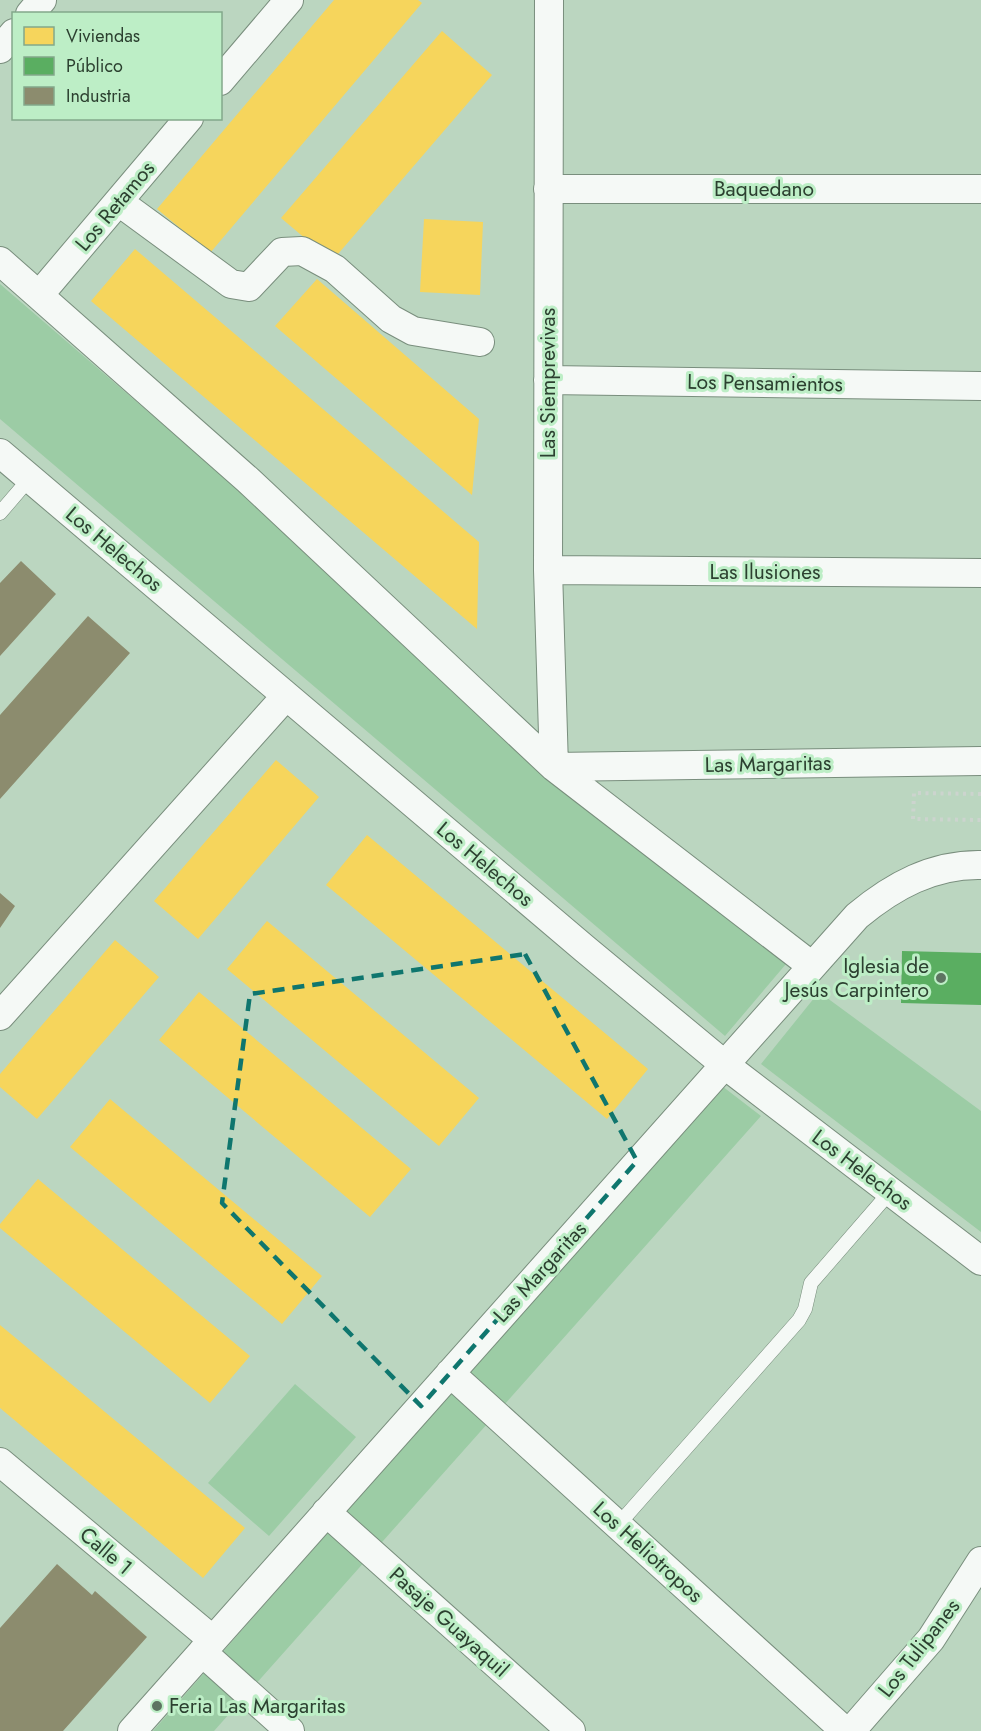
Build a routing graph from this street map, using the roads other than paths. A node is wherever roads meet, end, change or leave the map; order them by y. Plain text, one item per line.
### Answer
1 (42, 0) edge
2 (289, 0) edge
3 (549, 0) edge
4 (32, 12) edge
5 (12, 35) edge
6 (0, 49) edge
7 (222, 79) edge
8 (187, 120) edge
9 (548, 189) junction
10 (981, 189) edge
11 (119, 201) junction
12 (0, 261) edge
13 (40, 294) junction
14 (480, 342) dead end
15 (548, 380) junction
16 (981, 386) edge
17 (0, 453) edge
18 (30, 478) junction
19 (0, 513) edge
20 (548, 570) junction
21 (981, 573) edge
22 (286, 696) junction
23 (981, 761) edge
24 (554, 767) junction
25 (981, 865) edge
26 (812, 966) junction
27 (0, 1016) edge
28 (725, 1065) junction
29 (890, 1192) junction
30 (981, 1261) edge
31 (450, 1373) junction
32 (0, 1462) edge
33 (326, 1512) junction
34 (618, 1526) junction
35 (981, 1561) edge
36 (207, 1646) junction
37 (132, 1731) edge
38 (290, 1731) edge
39 (571, 1731) edge
40 (845, 1731) edge
41 (851, 1731) edge

1 - 4 street
2 - 7 street
3 - 9 street, Las Siemprevivas
5 - 6 street
8 - 11 street, Los Retamos
9 - 10 street, Baquedano
9 - 15 street, Las Siemprevivas
11 - 13 street, Los Retamos
11 - 14 street
12 - 13 street
13 - 24 street
15 - 16 street, Los Pensamientos
15 - 20 street, Las Siemprevivas
17 - 18 street, Los Helechos
18 - 19 lane
18 - 22 street, Los Helechos
20 - 21 street, Las Ilusiones
20 - 24 street, Las Siemprevivas
22 - 27 street
22 - 28 street, Los Helechos
23 - 24 street, Las Margaritas
24 - 26 street
25 - 26 street, Las Margaritas
26 - 28 street, Las Margaritas
28 - 29 street, Los Helechos
28 - 31 street, Las Margaritas
29 - 30 street, Los Helechos
29 - 34 lane
31 - 33 street, Las Margaritas
31 - 34 street, Los Heliotropos
32 - 36 street, Calle 1
33 - 36 street, Las Margaritas
33 - 39 street, Pasaje Guayaquil
34 - 40 street, Los Heliotropos
35 - 41 street, Los Tulipanes
36 - 37 street, Las Margaritas
36 - 38 street, Calle 1

